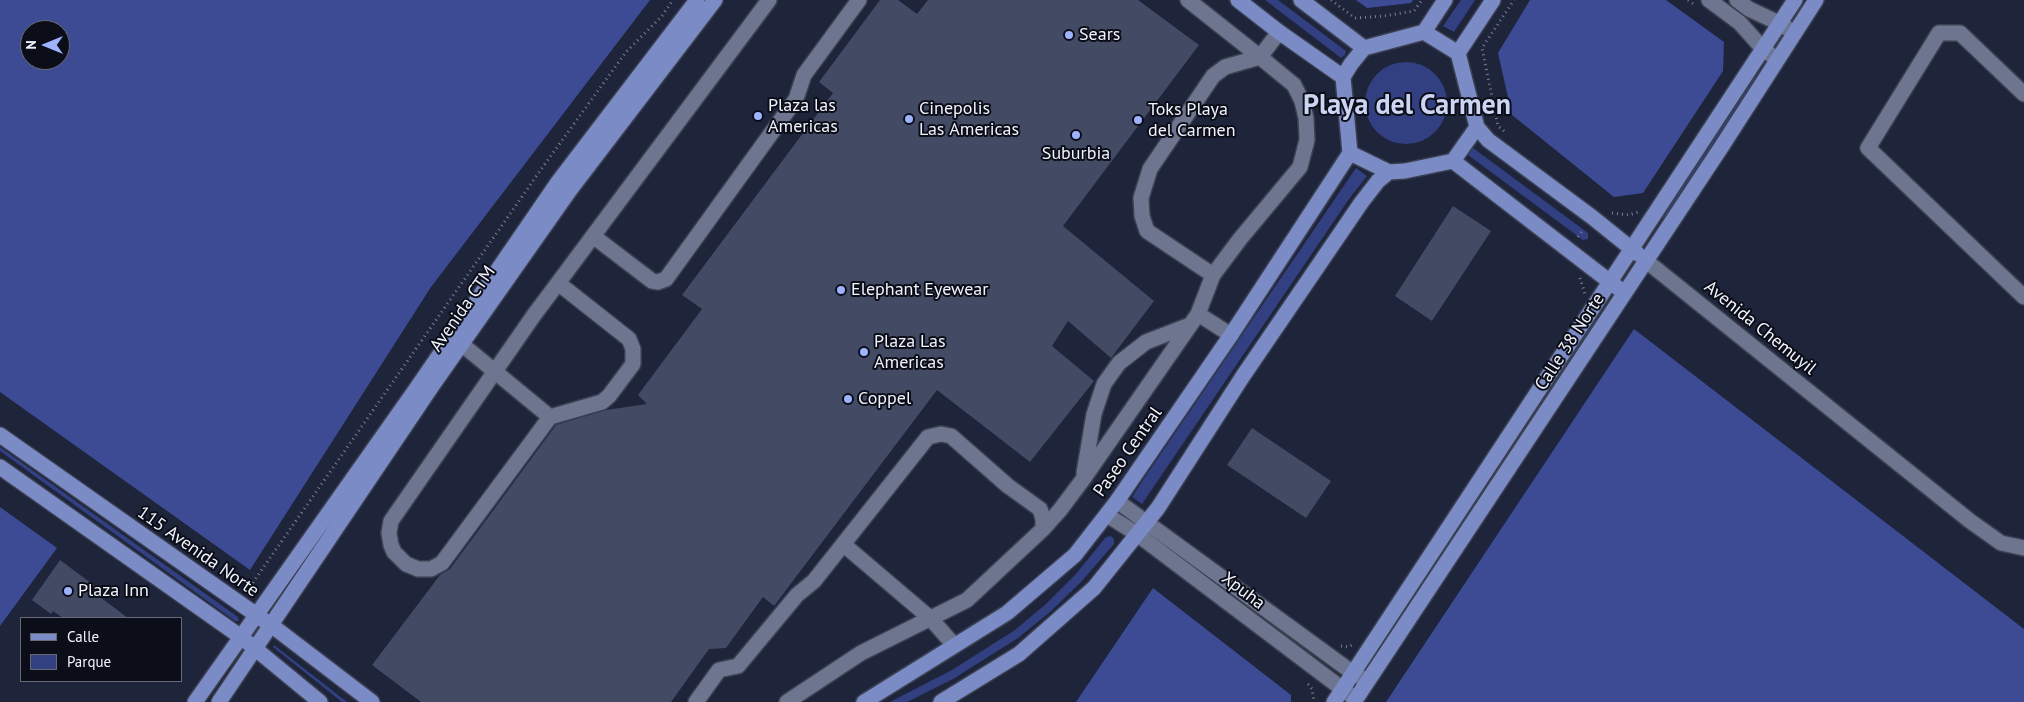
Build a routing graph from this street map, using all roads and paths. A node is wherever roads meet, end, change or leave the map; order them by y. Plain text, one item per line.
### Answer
1 (673, 0) edge
2 (696, 0) edge
3 (715, 0) edge
4 (769, 0) edge
5 (858, 0) edge
6 (1188, 0) edge
7 (1238, 0) edge
8 (1301, 0) edge
9 (1331, 0) edge
10 (1422, 0) edge
11 (1445, 0) edge
12 (1493, 0) edge
13 (1514, 0) edge
14 (1709, 0) edge
15 (1737, 0) edge
16 (1795, 0) edge
17 (1816, 0) edge
18 (1781, 24) junction
19 (1279, 32) junction
20 (1424, 32) junction
21 (1794, 33) junction
22 (1364, 48) junction
23 (1764, 50) junction
24 (1458, 53) junction
25 (1260, 57) junction
26 (1777, 59) junction
27 (1343, 77) junction
28 (2024, 94) edge
29 (1498, 126) dead end
30 (1477, 127) junction
31 (1350, 153) junction
32 (1453, 160) junction
33 (1389, 172) junction
34 (1607, 209) dead end
35 (1629, 215) dead end
36 (1583, 230) dead end
37 (593, 236) junction
38 (1578, 237) dead end
39 (1631, 249) junction
40 (1645, 260) junction
41 (1574, 274) dead end
42 (1213, 275) junction
43 (1610, 281) junction
44 (558, 283) junction
45 (1585, 292) dead end
46 (1625, 293) junction
47 (2024, 297) edge
48 (1194, 320) junction
49 (1231, 335) junction
50 (456, 340) junction
51 (496, 372) junction
52 (550, 417) junction
53 (0, 435) edge
54 (0, 467) edge
55 (1084, 478) junction
56 (1117, 501) junction
57 (1107, 515) junction
58 (1142, 528) junction
59 (1043, 529) junction
60 (843, 544) junction
61 (2024, 548) edge
62 (239, 603) junction
63 (256, 616) junction
64 (930, 618) junction
65 (272, 625) junction
66 (241, 637) junction
67 (954, 645) junction
68 (255, 648) junction
69 (1352, 673) junction
70 (1305, 678) dead end
71 (1367, 681) junction
72 (1342, 689) junction
73 (1355, 700) edge
74 (195, 702) edge
75 (219, 702) edge
76 (320, 702) edge
77 (372, 702) edge
78 (696, 702) edge
79 (787, 702) edge
80 (864, 702) edge
81 (941, 702) edge
82 (1314, 702) edge
83 (1334, 702) edge

1 - 62 path
2 - 50 main road, Avenida CTM
3 - 50 main road, Avenida CTM
4 - 37 street
5 - 37 street
6 - 25 street
7 - 19 main road
8 - 22 main road
9 - 10 path
11 - 20 main road
12 - 24 main road
13 - 29 path
14 - 23 street
15 - 18 street
16 - 18 main road, Calle 38 Norte
17 - 21 main road, Calle 38 Norte
18 - 21 street
18 - 23 main road, Calle 38 Norte
19 - 25 street
19 - 27 main road
20 - 22 main road
20 - 24 main road
21 - 26 main road, Calle 38 Norte
22 - 27 main road
23 - 26 street
23 - 39 main road, Calle 38 Norte
24 - 30 main road
25 - 42 street
25 - 42 street
26 - 40 main road, Calle 38 Norte
27 - 31 main road
28 - 47 street
30 - 32 main road
30 - 39 main road, Avenida Chemuyil
31 - 33 main road
31 - 49 main road, Paseo Central
32 - 33 main road
32 - 43 main road
33 - 58 main road
34 - 35 path
36 - 38 path
37 - 44 street
39 - 40 main road, Avenida Chemuyil
39 - 43 main road, Calle 38 Norte
40 - 46 main road, Calle 38 Norte
40 - 61 street, Avenida Chemuyil
41 - 45 path
42 - 48 street
43 - 46 main road
43 - 69 main road, Calle 38 Norte
44 - 51 street
44 - 52 street
46 - 71 main road, Calle 38 Norte
48 - 49 street
48 - 55 street
48 - 55 street
49 - 56 main road, Paseo Central
50 - 51 street
50 - 63 main road, Avenida CTM
50 - 65 main road, Avenida CTM
51 - 52 street
51 - 52 street
53 - 62 main road, 115 Avenida Norte
54 - 66 main road
55 - 59 street
56 - 57 main road, Paseo Central
56 - 58 street, Xpuha
57 - 58 street, Xpuha
57 - 67 main road, Paseo Central
58 - 69 street, Xpuha
58 - 72 street, Xpuha
58 - 81 main road
59 - 60 street
59 - 64 street
60 - 64 street
60 - 78 street
62 - 63 main road, 115 Avenida Norte
63 - 65 main road, 115 Avenida Norte
63 - 66 main road, Avenida CTM
64 - 67 street
64 - 79 street
65 - 68 main road, Avenida CTM
65 - 77 main road, 115 Avenida Norte
66 - 68 main road
66 - 74 main road, Avenida CTM
67 - 80 main road, Paseo Central
68 - 75 main road, Avenida CTM
68 - 76 main road
69 - 71 street, Xpuha
69 - 72 main road, Calle 38 Norte
70 - 82 path
71 - 73 main road, Calle 38 Norte
72 - 73 street, Xpuha
72 - 83 main road, Calle 38 Norte

